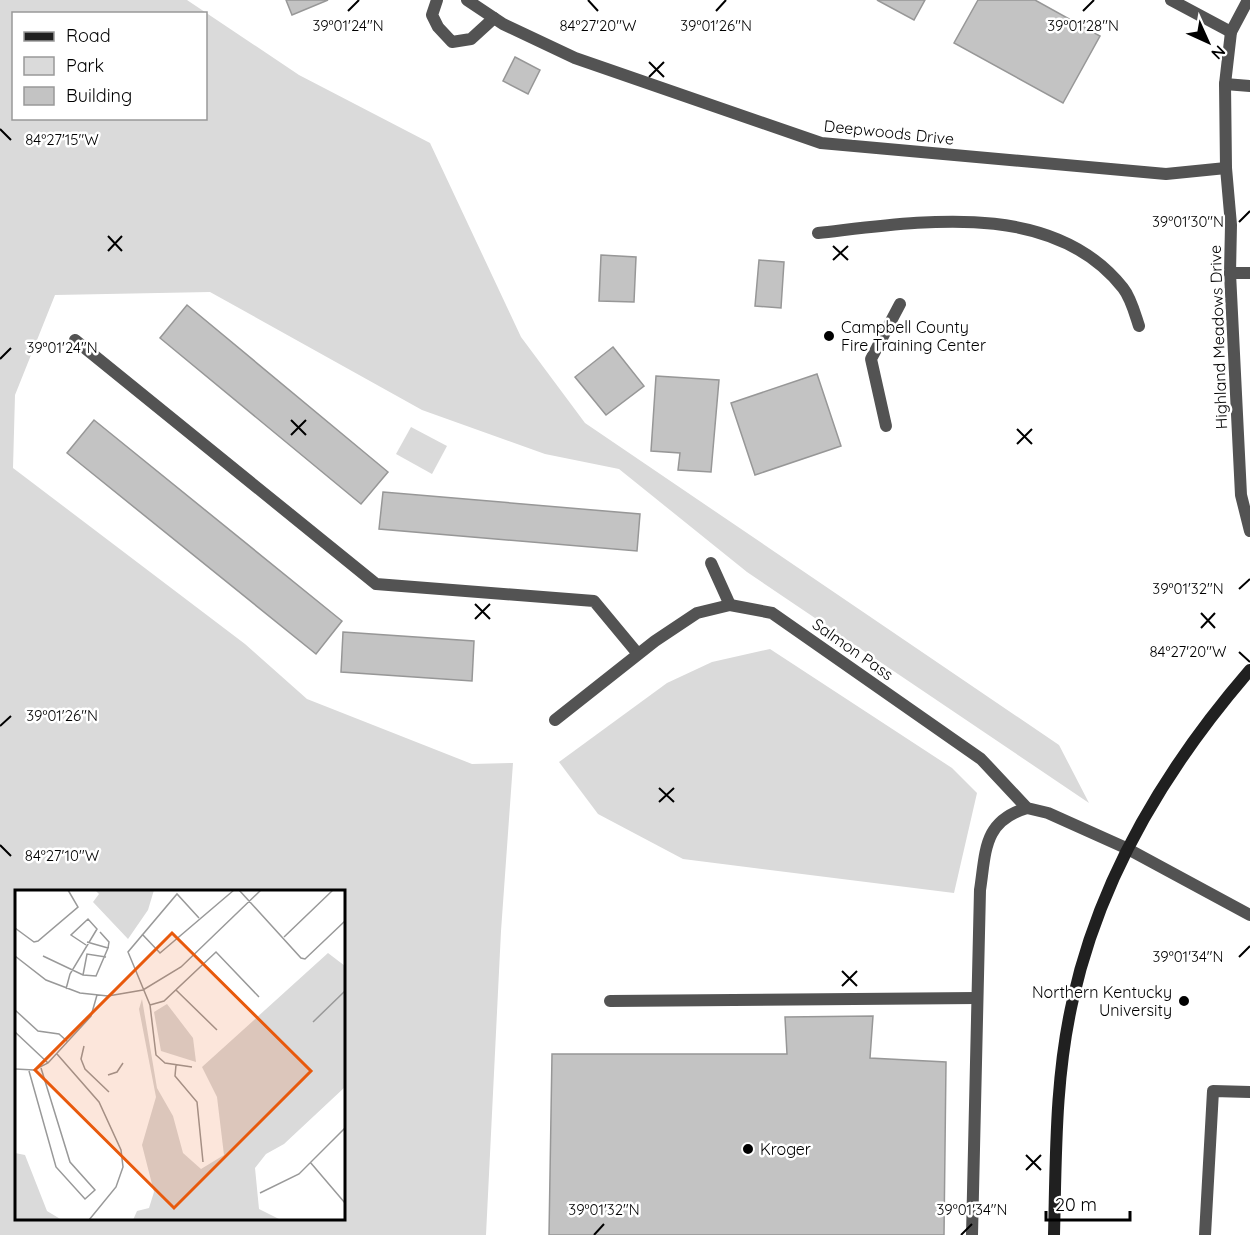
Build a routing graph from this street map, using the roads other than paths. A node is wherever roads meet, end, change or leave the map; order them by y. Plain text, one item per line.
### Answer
1 (437, 0) edge
2 (467, 0) edge
3 (1171, 0) edge
4 (1248, 0) edge
5 (494, 18) junction
6 (1232, 32) junction
7 (1225, 84) junction
8 (1250, 86) edge
9 (1226, 168) junction
10 (818, 233) dead end
11 (1230, 273) junction
12 (1250, 273) edge
13 (900, 304) dead end
14 (1139, 326) dead end
15 (75, 340) dead end
16 (886, 426) dead end
17 (1250, 531) edge
18 (711, 563) dead end
19 (730, 604) junction
20 (638, 654) junction
21 (1250, 670) edge
22 (555, 720) dead end
23 (1027, 808) junction
24 (1126, 848) junction
25 (1250, 915) edge
26 (977, 998) junction
27 (610, 1001) dead end
28 (1250, 1092) edge
29 (972, 1235) edge
30 (1054, 1235) edge
31 (1205, 1235) edge

1 - 5 street
2 - 5 street, Deepwoods Drive
3 - 6 street
4 - 6 street, Highland Meadows Drive
5 - 9 street, Deepwoods Drive
6 - 7 street, Highland Meadows Drive
7 - 8 street
7 - 9 street, Highland Meadows Drive
9 - 11 street, Highland Meadows Drive
10 - 14 street
11 - 12 street
11 - 17 street, Highland Meadows Drive
13 - 16 street
15 - 20 street
18 - 19 street
19 - 20 street, Salmon Pass
19 - 23 street, Salmon Pass
20 - 22 street, Salmon Pass
21 - 24 main road
23 - 24 street
23 - 26 street
24 - 25 street
24 - 30 main road
26 - 27 street
26 - 29 street
28 - 31 street

